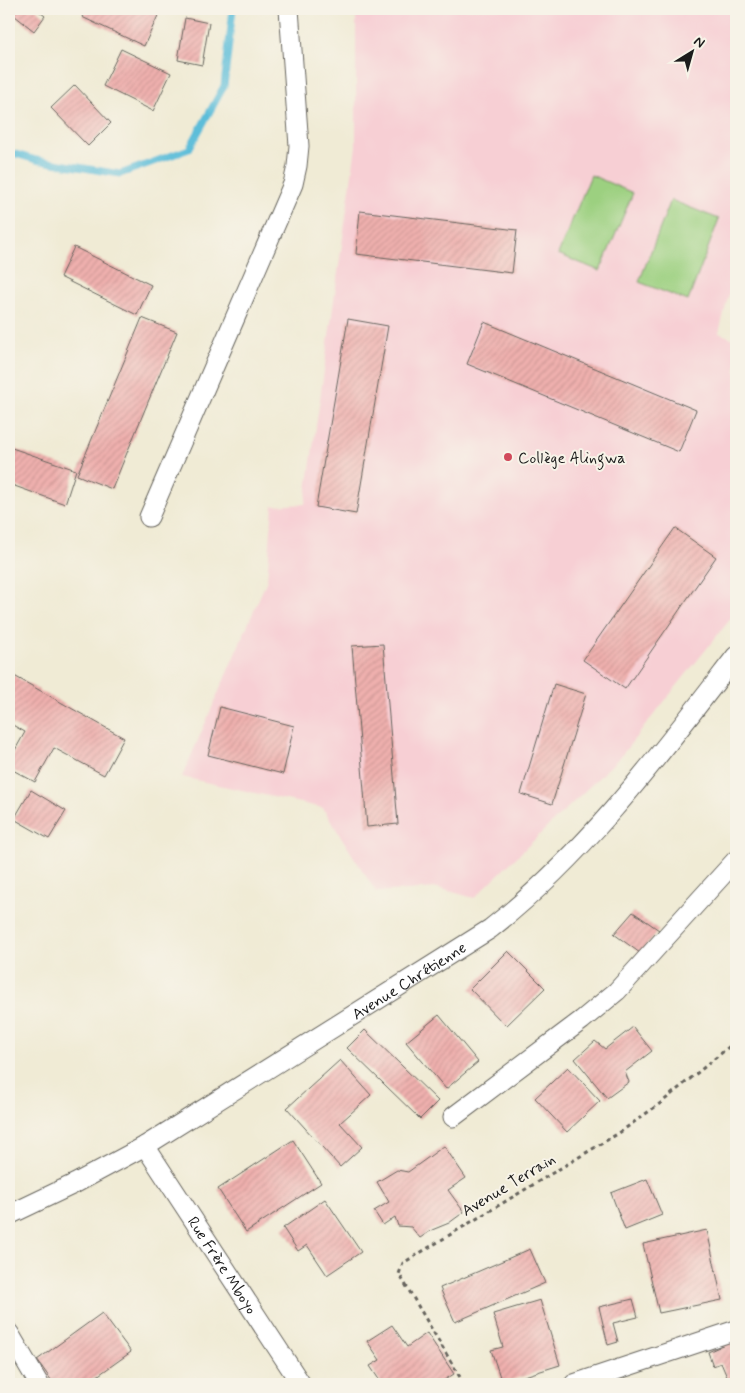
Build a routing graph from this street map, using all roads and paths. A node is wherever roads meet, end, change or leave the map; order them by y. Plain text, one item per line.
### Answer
1 (289, 9) edge
2 (149, 517) dead end
3 (736, 656) edge
4 (736, 860) edge
5 (736, 1041) edge
6 (452, 1117) dead end
7 (145, 1146) junction
8 (9, 1215) edge
9 (736, 1330) edge
10 (9, 1333) edge
11 (39, 1384) edge
12 (301, 1384) edge
13 (464, 1384) edge
14 (574, 1384) edge

1 - 2 street
3 - 7 street, Avenue Chrétienne
4 - 6 street
5 - 13 path, Avenue Terrain
7 - 8 street, Avenue Chrétienne
7 - 12 street, Rue Frère Mboyo
9 - 14 street
10 - 11 street

